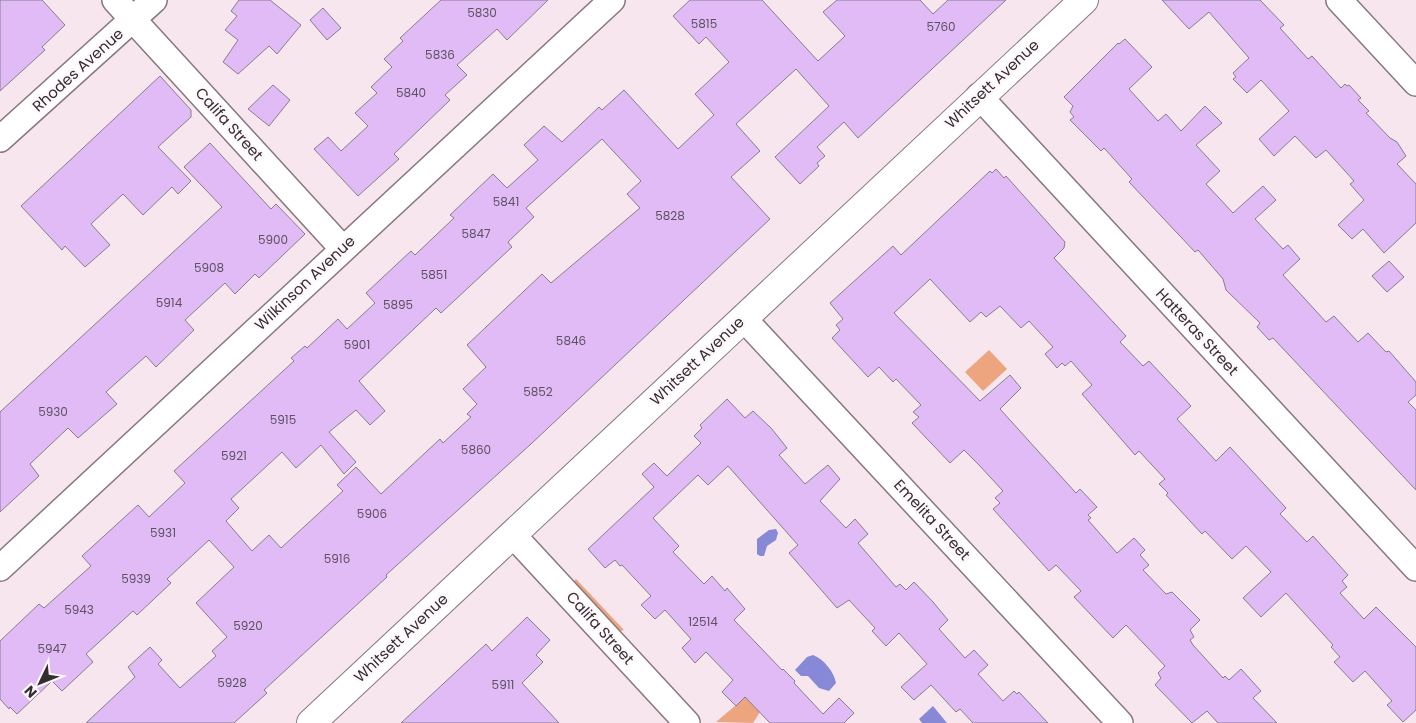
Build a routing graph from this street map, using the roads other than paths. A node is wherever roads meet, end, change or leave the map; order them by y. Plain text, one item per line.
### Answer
1 (115, 0) edge
2 (154, 0) edge
3 (612, 0) edge
4 (1084, 0) edge
5 (1339, 0) edge
6 (134, 20) junction
7 (1416, 84) edge
8 (978, 96) junction
9 (0, 139) edge
10 (342, 248) junction
11 (743, 318) junction
12 (512, 534) junction
13 (0, 568) edge
14 (1416, 568) edge
15 (311, 723) edge
16 (687, 723) edge
17 (1120, 723) edge

1 - 6 street, Califa Street
2 - 6 street, Rhodes Avenue
3 - 10 street, Wilkinson Avenue
4 - 8 main road, Whitsett Avenue
5 - 7 street
6 - 9 street, Rhodes Avenue
6 - 10 street, Califa Street
8 - 11 main road, Whitsett Avenue
8 - 14 street, Hatteras Street
10 - 13 street, Wilkinson Avenue
11 - 12 main road, Whitsett Avenue
11 - 17 street, Emelita Street
12 - 15 main road, Whitsett Avenue
12 - 16 street, Califa Street

